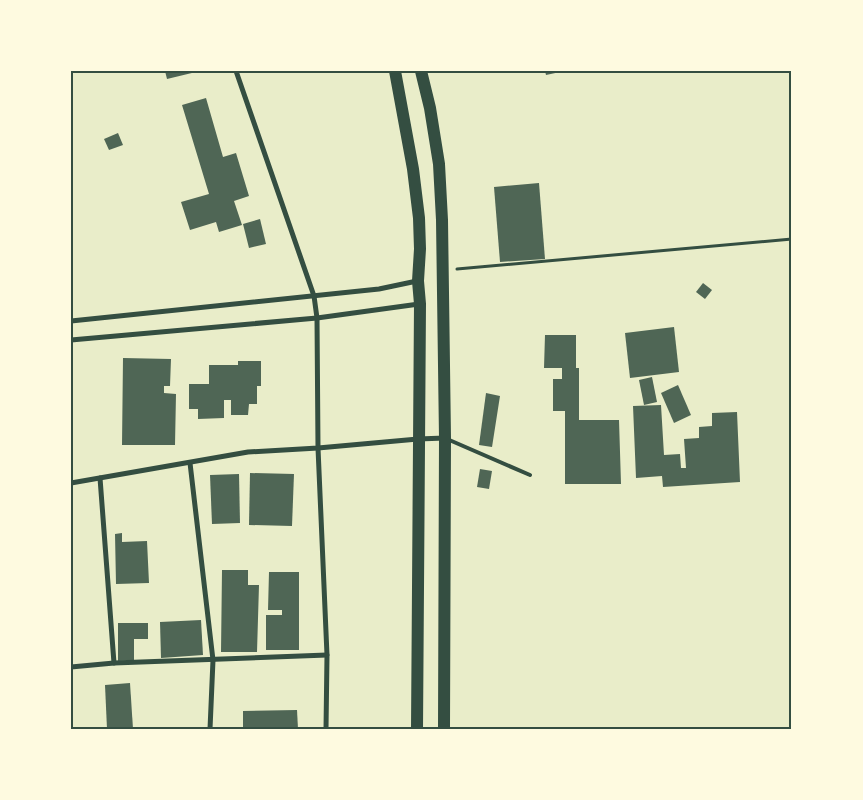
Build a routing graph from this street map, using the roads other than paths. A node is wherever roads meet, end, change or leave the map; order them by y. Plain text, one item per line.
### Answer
1 (236, 71) edge
2 (396, 71) edge
3 (421, 71) edge
4 (418, 281) junction
5 (314, 296) junction
6 (420, 304) junction
7 (317, 318) junction
8 (71, 321) edge
9 (71, 340) edge
10 (418, 438) junction
11 (445, 438) junction
12 (318, 448) junction
13 (190, 463) junction
14 (530, 476) dead end
15 (100, 478) junction
16 (71, 483) edge
17 (327, 655) junction
18 (214, 660) junction
19 (114, 663) junction
20 (71, 667) edge
21 (210, 729) edge
22 (326, 729) edge
23 (417, 729) edge
24 (444, 729) edge

1 - 5 street
2 - 4 highway
3 - 11 highway
4 - 5 street
4 - 6 highway
5 - 7 street
5 - 8 street
6 - 7 street
6 - 10 highway
7 - 9 street
7 - 12 street
10 - 11 street
10 - 12 street
10 - 23 highway
11 - 14 lane
11 - 24 highway
12 - 13 street
12 - 17 street
13 - 15 street
13 - 18 street
15 - 16 street
15 - 19 street
17 - 18 street
17 - 22 street
18 - 19 street
18 - 21 street
19 - 20 street

